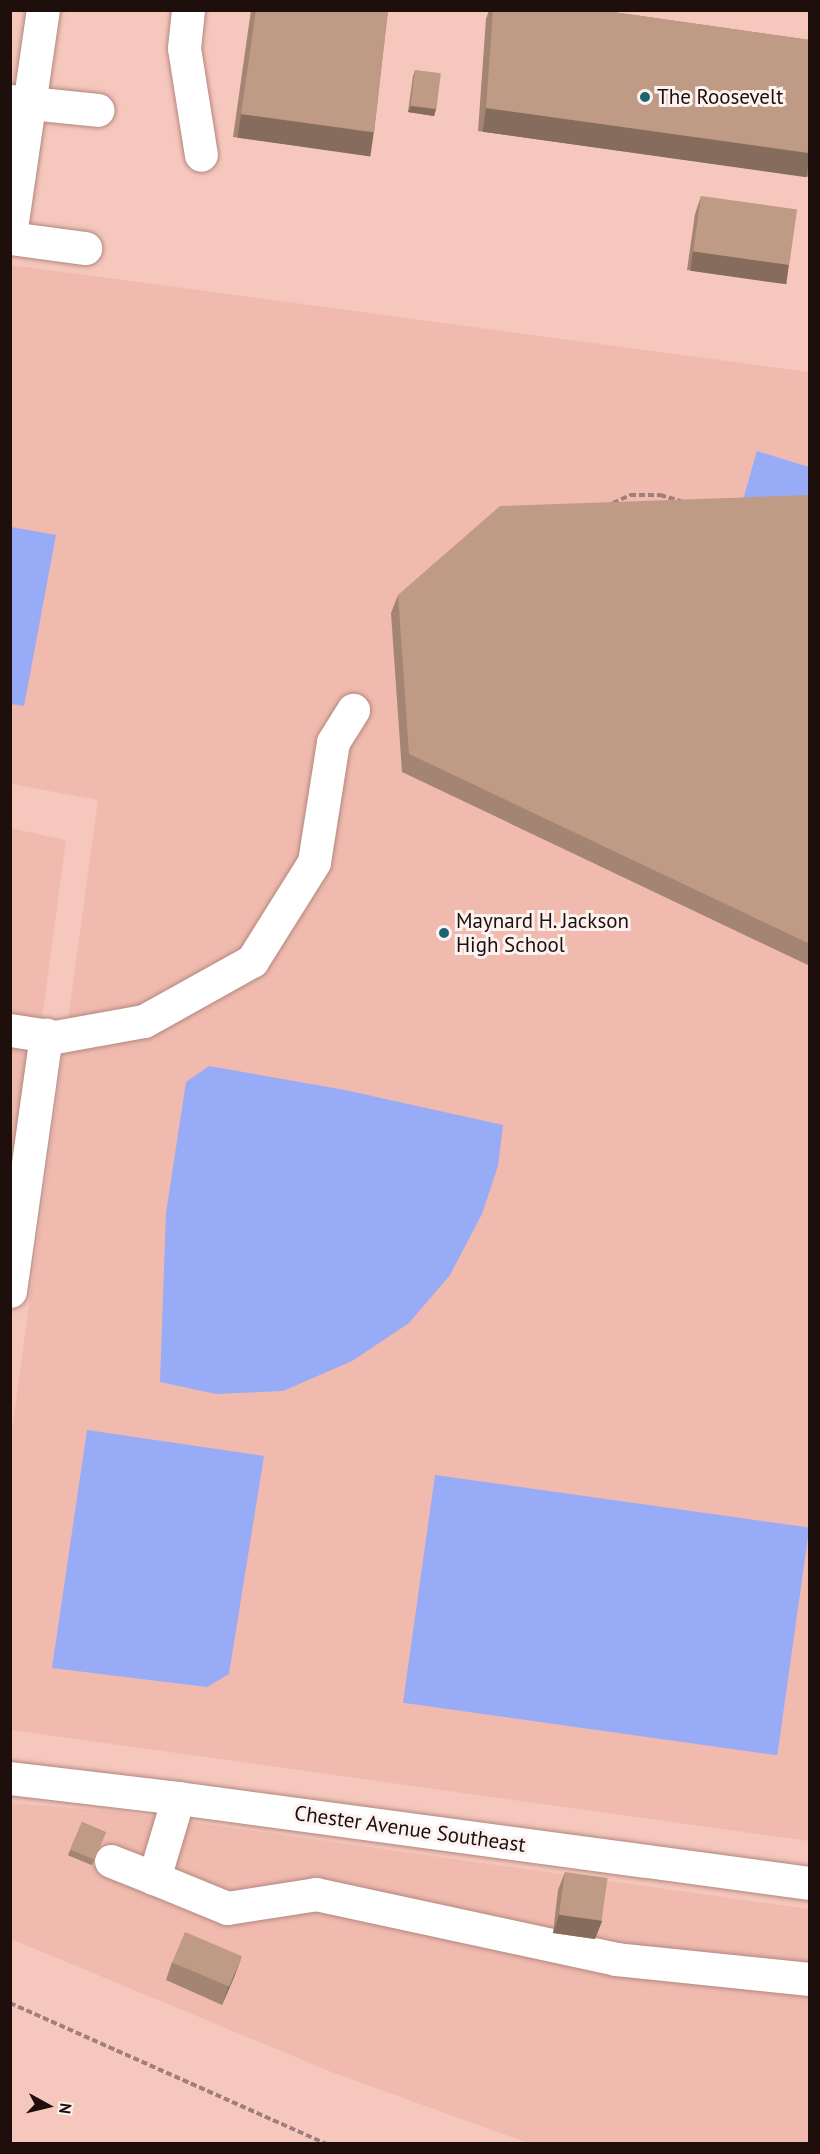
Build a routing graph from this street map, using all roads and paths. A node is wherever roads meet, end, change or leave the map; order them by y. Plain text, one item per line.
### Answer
1 (43, 10) edge
2 (188, 10) edge
3 (21, 102) edge
4 (98, 110) dead end
5 (201, 155) dead end
6 (10, 236) edge
7 (84, 248) dead end
8 (687, 502) edge
9 (612, 503) edge
10 (353, 710) dead end
11 (10, 1030) edge
12 (51, 1036) junction
13 (14, 1235) edge
14 (10, 1291) edge
15 (10, 1778) edge
16 (178, 1798) junction
17 (111, 1861) dead end
18 (154, 1878) junction
19 (810, 1883) edge
20 (810, 1979) edge
21 (10, 2003) edge
22 (326, 2144) edge

1 - 3 street
2 - 5 street
3 - 4 street
3 - 6 street
6 - 7 street
8 - 9 path
10 - 12 street
11 - 12 street
12 - 13 street
13 - 14 street
15 - 16 street, Chester Avenue Southeast
16 - 18 street
16 - 19 street, Chester Avenue Southeast
17 - 18 street
18 - 20 street
21 - 22 path

